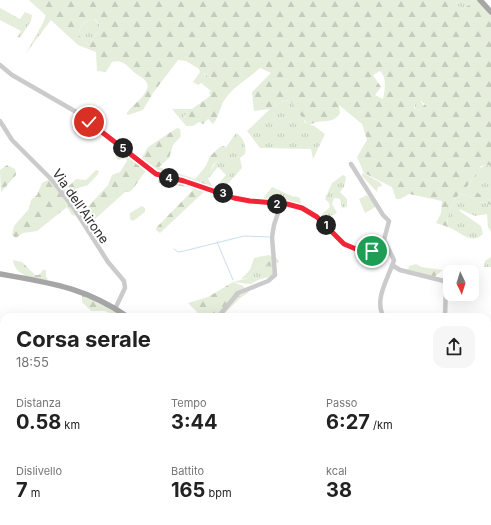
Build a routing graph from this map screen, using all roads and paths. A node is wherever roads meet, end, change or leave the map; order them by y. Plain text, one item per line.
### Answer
1 (480, 0) edge
2 (491, 12) edge
3 (0, 65) edge
4 (0, 121) edge
5 (351, 164) dead end
6 (280, 204) junction
7 (387, 249) junction
8 (392, 265) junction
9 (0, 274) edge
10 (115, 309) junction
11 (122, 313) edge
12 (221, 313) edge
13 (381, 313) edge
14 (445, 313) edge

1 - 2 main road
3 - 6 street
4 - 10 street, Via dell'Airone
5 - 7 street
6 - 7 street
6 - 12 street
7 - 8 street
8 - 13 street
8 - 14 street
9 - 10 main road
10 - 11 main road

